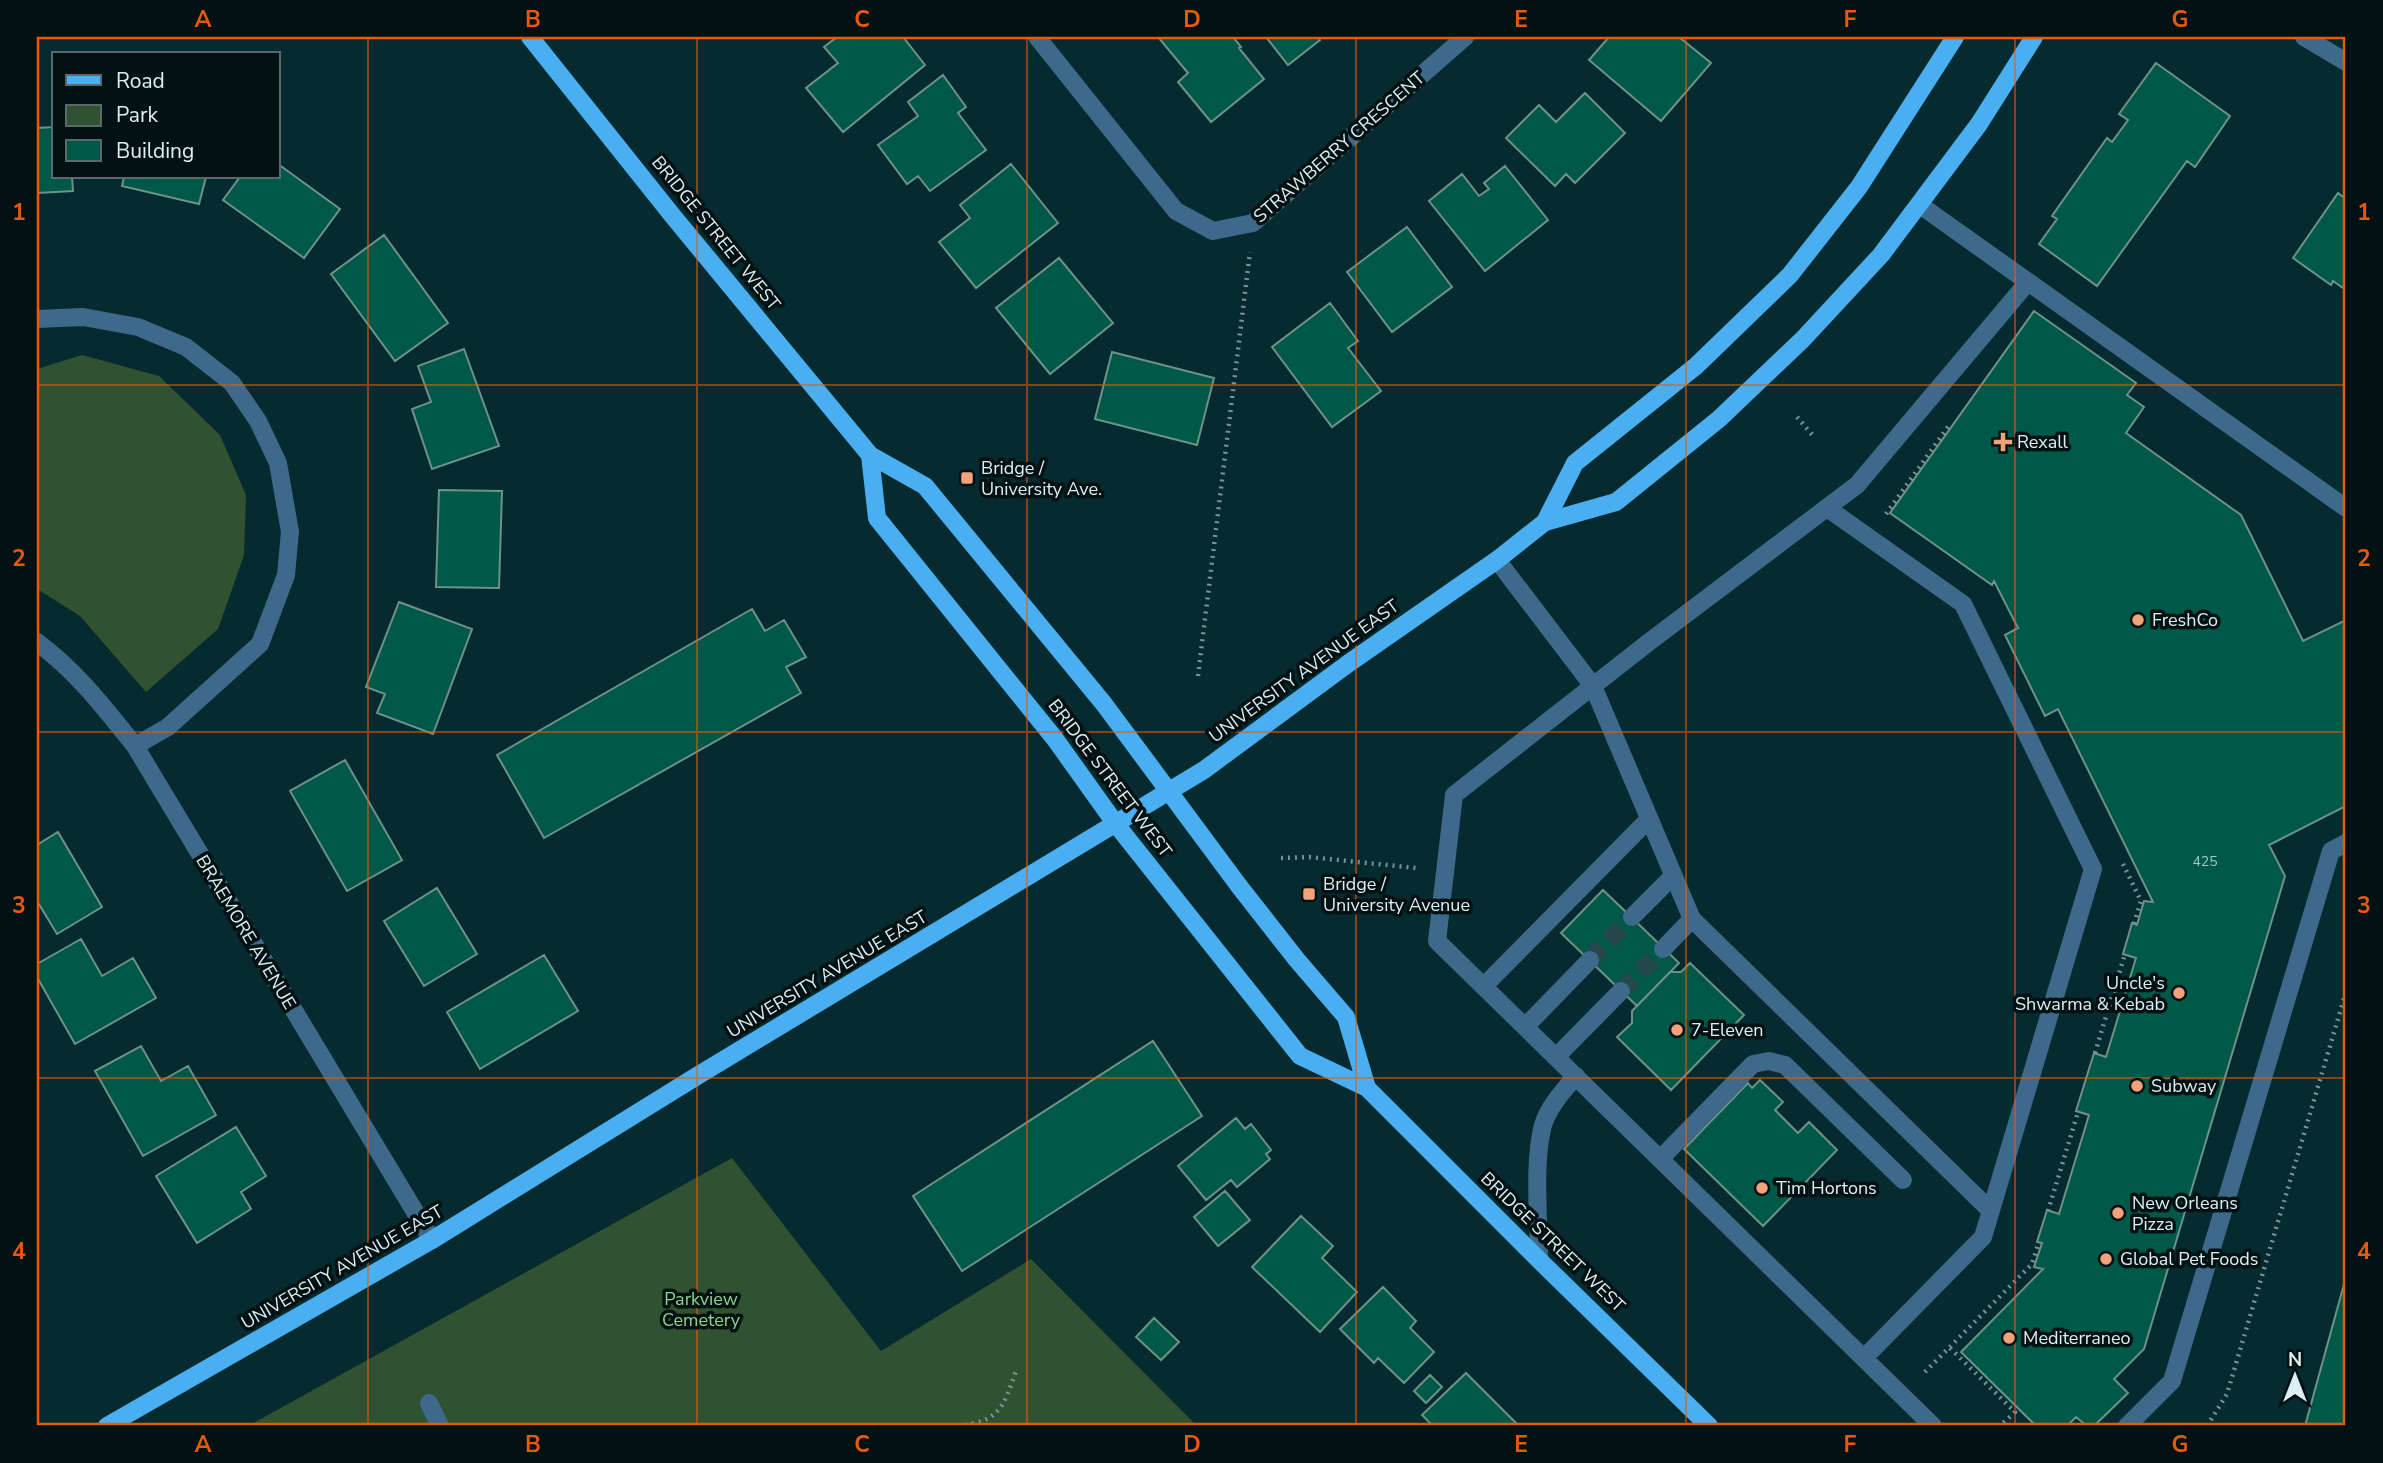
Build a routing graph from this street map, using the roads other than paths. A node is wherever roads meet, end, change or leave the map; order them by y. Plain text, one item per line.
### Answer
1 (530, 37) edge
2 (1037, 37) edge
3 (1465, 37) edge
4 (1955, 37) edge
5 (2034, 37) edge
6 (2304, 37) edge
7 (2346, 61) edge
8 (1920, 205) junction
9 (2028, 282) junction
10 (37, 319) edge
11 (870, 455) junction
12 (1827, 508) junction
13 (2346, 508) edge
14 (1545, 522) junction
15 (1497, 560) junction
16 (37, 642) edge
17 (1593, 686) junction
18 (135, 746) junction
19 (1167, 791) junction
20 (1649, 819) junction
21 (1115, 822) junction
22 (2346, 843) edge
23 (1673, 876) junction
24 (1632, 917) tunnel mouth
25 (1692, 919) junction
26 (1663, 948) tunnel mouth
27 (1590, 960) tunnel mouth
28 (1484, 986) junction
29 (1621, 991) tunnel mouth
30 (1525, 1027) junction
31 (1556, 1057) junction
32 (1576, 1076) junction
33 (1367, 1088) junction
34 (1660, 1159) junction
35 (1903, 1180) dead end
36 (1991, 1211) junction
37 (432, 1240) junction
38 (1539, 1260) junction
39 (1864, 1358) junction
40 (429, 1403) dead end
41 (107, 1426) edge
42 (440, 1426) edge
43 (1709, 1426) edge
44 (1933, 1426) edge
45 (2127, 1426) edge

1 - 11 main road, BRIDGE STREET WEST
2 - 3 street, STRAWBERRY CRESCENT
4 - 14 main road, UNIVERSITY AVENUE EAST
5 - 8 main road, UNIVERSITY AVENUE EAST
6 - 7 street
8 - 9 street
8 - 14 main road, UNIVERSITY AVENUE EAST
9 - 12 street
9 - 13 street
10 - 18 street
11 - 19 main road, BRIDGE STREET WEST
11 - 21 main road, BRIDGE STREET WEST
12 - 17 street
12 - 36 street
14 - 15 main road, UNIVERSITY AVENUE EAST
15 - 17 street
15 - 19 main road, UNIVERSITY AVENUE EAST
16 - 18 street, BRAEMORE AVENUE
17 - 20 street
17 - 28 street
18 - 37 street, BRAEMORE AVENUE
19 - 21 main road, UNIVERSITY AVENUE EAST
19 - 33 main road, BRIDGE STREET WEST
20 - 23 street
20 - 28 street
21 - 33 main road, BRIDGE STREET WEST
21 - 37 main road, UNIVERSITY AVENUE EAST
22 - 45 street
23 - 24 street
23 - 25 street
25 - 26 street
25 - 36 street
27 - 30 street
28 - 30 street
29 - 31 street
30 - 31 street
31 - 32 street
32 - 34 street
32 - 38 street
33 - 38 main road, BRIDGE STREET WEST
34 - 35 street
34 - 39 street
36 - 39 street
37 - 41 main road, UNIVERSITY AVENUE EAST
38 - 43 main road, BRIDGE STREET WEST
39 - 44 street
40 - 42 street

